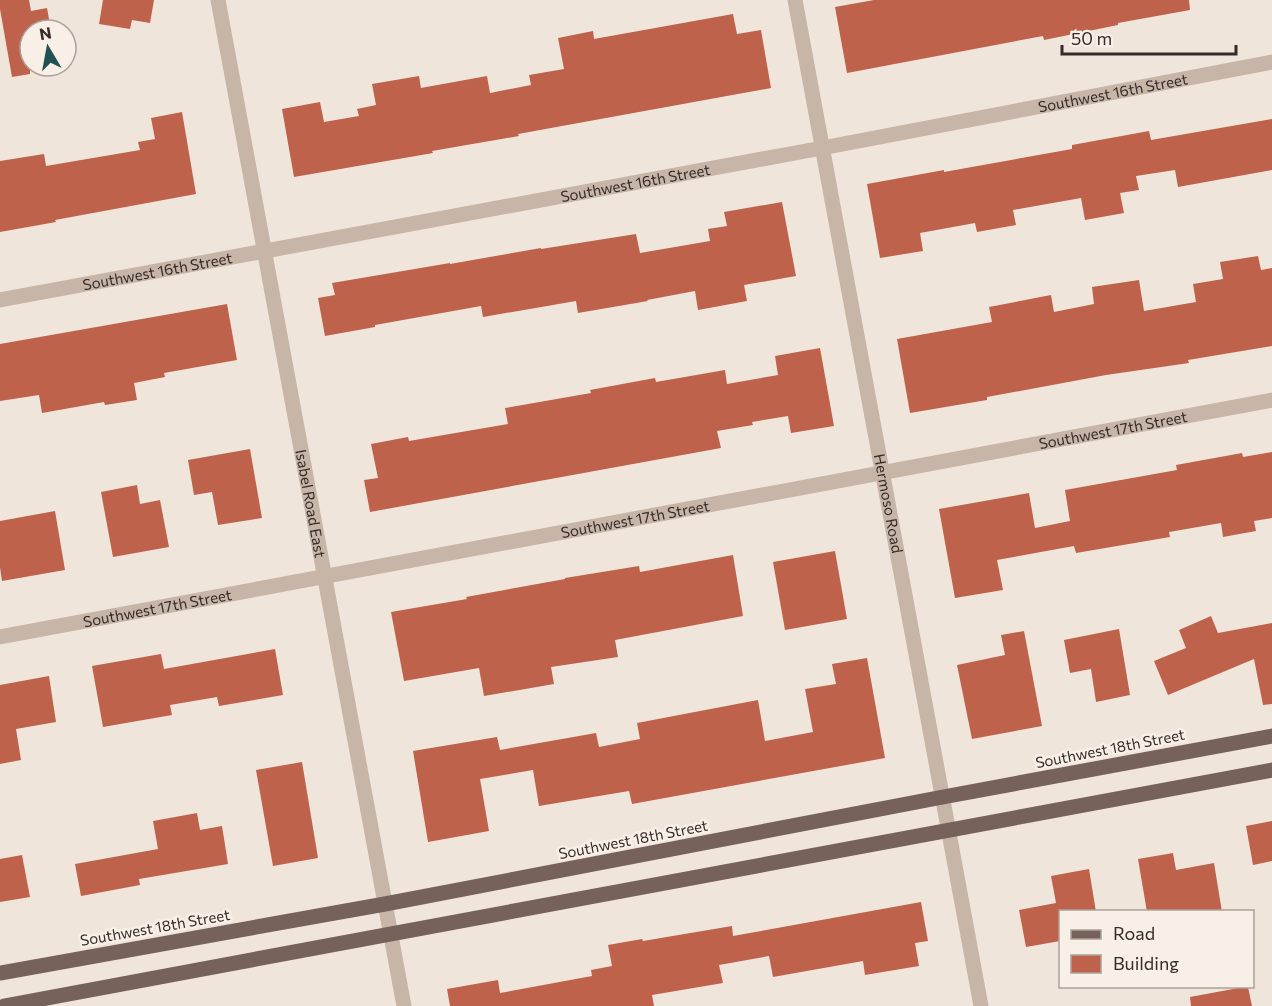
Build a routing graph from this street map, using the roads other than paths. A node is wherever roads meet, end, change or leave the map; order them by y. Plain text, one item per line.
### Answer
1 (218, 0) edge
2 (795, 0) edge
3 (1272, 62) edge
4 (822, 148) junction
5 (264, 251) junction
6 (0, 300) edge
7 (1272, 400) edge
8 (882, 472) junction
9 (324, 576) junction
10 (0, 637) edge
11 (1272, 736) edge
12 (1272, 770) edge
13 (943, 797) junction
14 (950, 830) junction
15 (385, 904) junction
16 (391, 934) junction
17 (0, 974) edge
18 (4, 1006) edge
19 (404, 1006) edge
20 (981, 1006) edge

1 - 5 street, Isabel Road East
2 - 4 street, Hermoso Road
3 - 4 street, Southwest 16th Street
4 - 5 street, Southwest 16th Street
4 - 8 street, Hermoso Road
5 - 6 street, Southwest 16th Street
5 - 9 street, Isabel Road East
7 - 8 street, Southwest 17th Street
8 - 9 street, Southwest 17th Street
8 - 13 street, Hermoso Road
9 - 10 street, Southwest 17th Street
9 - 15 street, Isabel Road East
11 - 13 main road, Southwest 18th Street
12 - 14 main road
13 - 14 street, Hermoso Road
13 - 15 main road, Southwest 18th Street
14 - 16 main road
14 - 20 street, Hermoso Road
15 - 16 street, Isabel Road East
15 - 17 main road, Southwest 18th Street
16 - 18 main road
16 - 19 street, Isabel Road East

